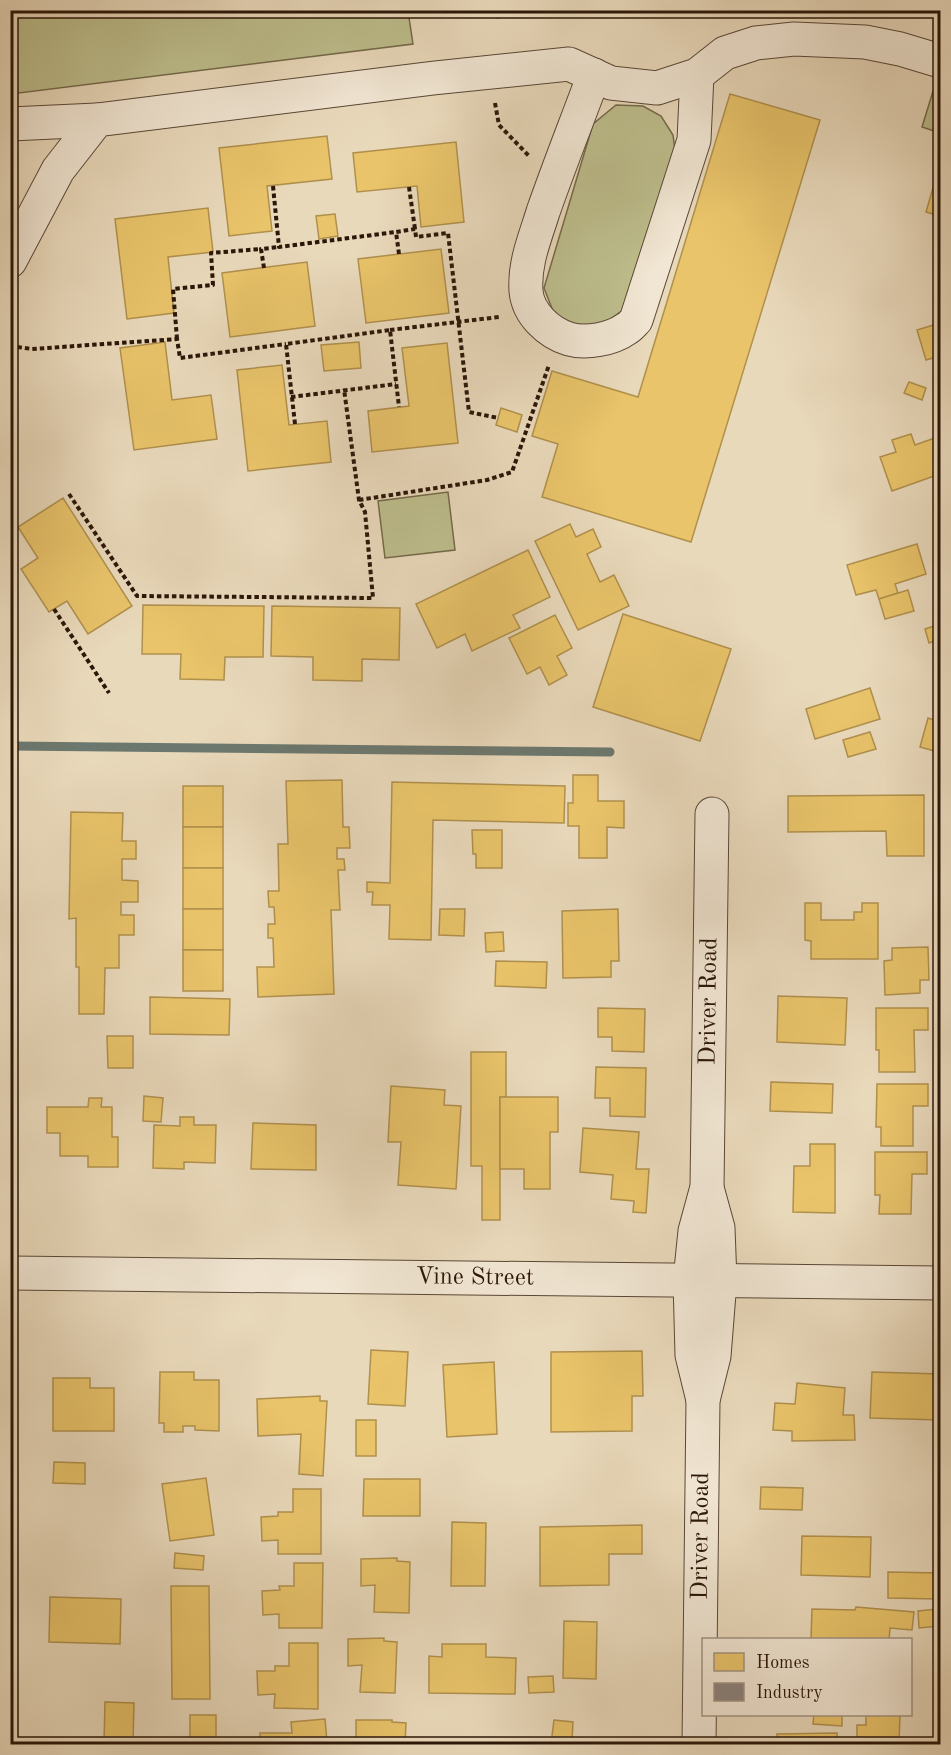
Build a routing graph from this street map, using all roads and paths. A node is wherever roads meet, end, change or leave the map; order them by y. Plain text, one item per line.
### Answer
1 (940, 61) edge
2 (490, 72) junction
3 (594, 75) junction
4 (697, 75) junction
5 (97, 120) junction
6 (10, 124) edge
7 (556, 174) junction
8 (273, 186) dead end
9 (409, 187) dead end
10 (415, 229) junction
11 (396, 232) junction
12 (279, 248) junction
13 (261, 249) junction
14 (399, 254) dead end
15 (10, 261) edge
16 (264, 268) dead end
17 (533, 313) junction
18 (459, 322) junction
19 (390, 330) junction
20 (558, 336) junction
21 (177, 339) junction
22 (286, 344) junction
23 (10, 346) edge
24 (396, 384) junction
25 (344, 389) junction
26 (291, 397) junction
27 (399, 407) dead end
28 (498, 418) dead end
29 (295, 424) dead end
30 (69, 494) dead end
31 (359, 500) junction
32 (54, 609) dead end
33 (109, 693) dead end
34 (712, 814) dead end
35 (10, 1273) edge
36 (705, 1281) junction
37 (940, 1283) edge
38 (699, 1744) edge

1 - 4 street
2 - 3 street
2 - 5 street
2 - 7 path
3 - 4 street
3 - 7 street
4 - 20 street
5 - 6 street
5 - 15 street
7 - 17 street
8 - 12 path
9 - 10 path
10 - 11 path
10 - 18 path
11 - 12 path
11 - 14 path
12 - 13 path
13 - 16 path
13 - 21 path
17 - 18 path
17 - 20 street
18 - 19 path
18 - 28 path
19 - 22 path
19 - 24 path
20 - 31 path
21 - 22 path
21 - 23 path
22 - 26 path
24 - 25 path
24 - 27 path
25 - 26 path
25 - 31 path
26 - 29 path
30 - 31 path
32 - 33 path
34 - 36 street, Driver Road
35 - 36 street, Vine Street
36 - 37 street, Vine Street
36 - 38 street, Driver Road

